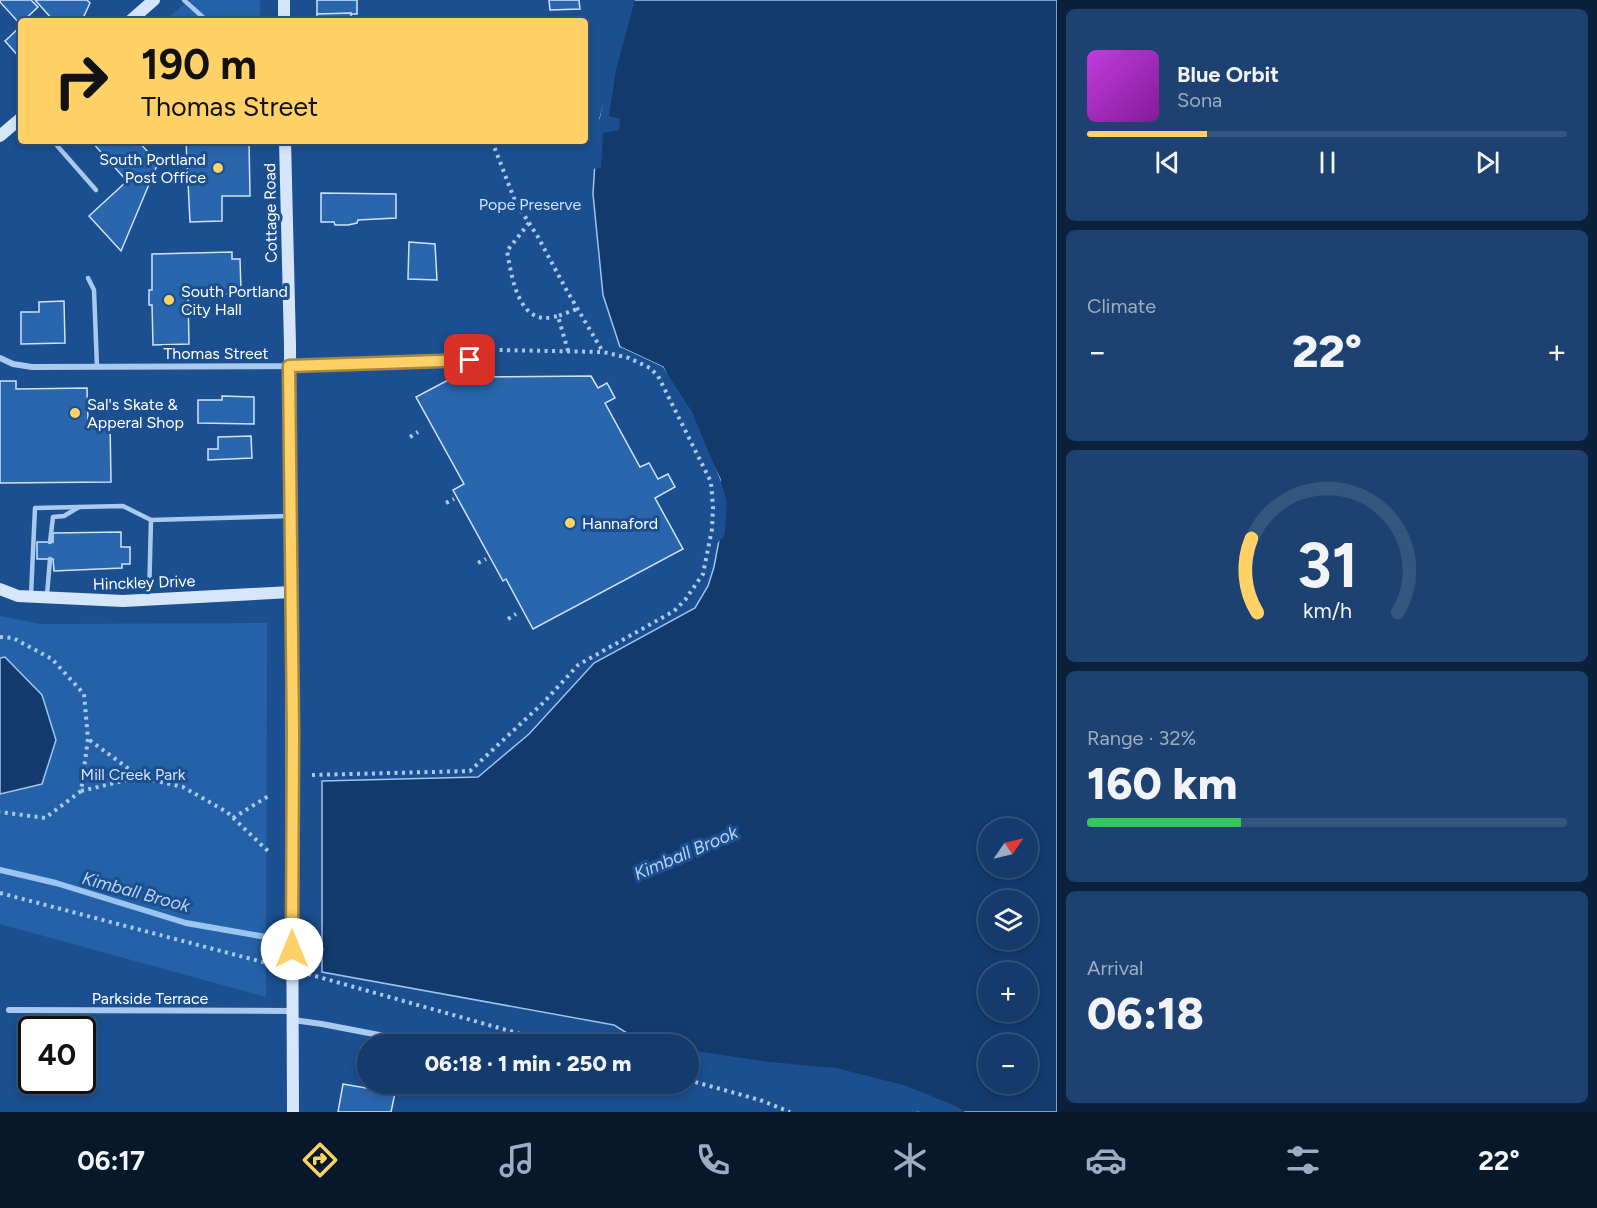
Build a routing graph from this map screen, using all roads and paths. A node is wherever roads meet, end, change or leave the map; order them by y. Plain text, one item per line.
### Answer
1 (154, 0) edge
2 (184, 0) edge
3 (284, 0) edge
4 (133, 18) edge
5 (204, 18) edge
6 (284, 18) edge
7 (18, 121) edge
8 (0, 136) edge
9 (56, 144) edge
10 (285, 144) edge
11 (493, 144) edge
12 (96, 190) dead end
13 (529, 223) junction
14 (88, 278) dead end
15 (577, 309) junction
16 (558, 316) junction
17 (497, 350) dead end
18 (568, 351) junction
19 (603, 352) junction
20 (0, 358) edge
21 (470, 360) dead end
22 (289, 366) junction
23 (97, 367) junction
24 (418, 432) dead end
25 (410, 436) dead end
26 (454, 499) dead end
27 (446, 503) dead end
28 (79, 507) junction
29 (290, 516) junction
30 (151, 520) junction
31 (50, 542) dead end
32 (50, 559) dead end
33 (486, 559) dead end
34 (478, 563) dead end
35 (0, 589) edge
36 (291, 592) junction
37 (30, 597) junction
38 (47, 598) junction
39 (149, 600) junction
40 (516, 614) dead end
41 (508, 619) dead end
42 (0, 637) edge
43 (88, 739) junction
44 (312, 774) dead end
45 (138, 777) junction
46 (81, 791) junction
47 (270, 795) dead end
48 (0, 812) edge
49 (233, 818) junction
50 (271, 854) dead end
51 (0, 893) edge
52 (274, 964) dead end
53 (312, 975) dead end
54 (9, 1010) dead end
55 (292, 1016) junction
56 (374, 1034) edge
57 (521, 1034) edge
58 (699, 1083) edge
59 (293, 1112) edge
60 (790, 1112) edge

1 - 4 street
2 - 5 lane
3 - 6 street
7 - 8 street
9 - 12 lane
10 - 22 street, Cottage Road
11 - 13 path
13 - 15 path
13 - 16 path
14 - 23 lane
15 - 16 path
15 - 19 path
16 - 18 path
17 - 18 path
18 - 19 path
19 - 44 path
20 - 23 street, Thomas Street
21 - 22 street, Thomas Street
22 - 23 street, Thomas Street
22 - 29 street, Cottage Road
24 - 25 path
26 - 27 path
28 - 30 lane
28 - 31 lane
28 - 37 lane
29 - 30 lane
29 - 36 street, Cottage Road
30 - 39 lane
32 - 38 lane
33 - 34 path
35 - 37 street, Hinckley Drive
36 - 39 street, Hinckley Drive
36 - 55 street, Cottage Road
37 - 38 street, Hinckley Drive
38 - 39 street, Hinckley Drive
40 - 41 path
42 - 43 path
43 - 45 path
43 - 46 path
45 - 46 path
45 - 49 path
46 - 48 path
47 - 49 path
49 - 50 path
51 - 52 path
53 - 57 path
54 - 55 street, Parkside Terrace
55 - 56 street, Parkside Terrace
55 - 59 street, Cottage Road
58 - 60 path

